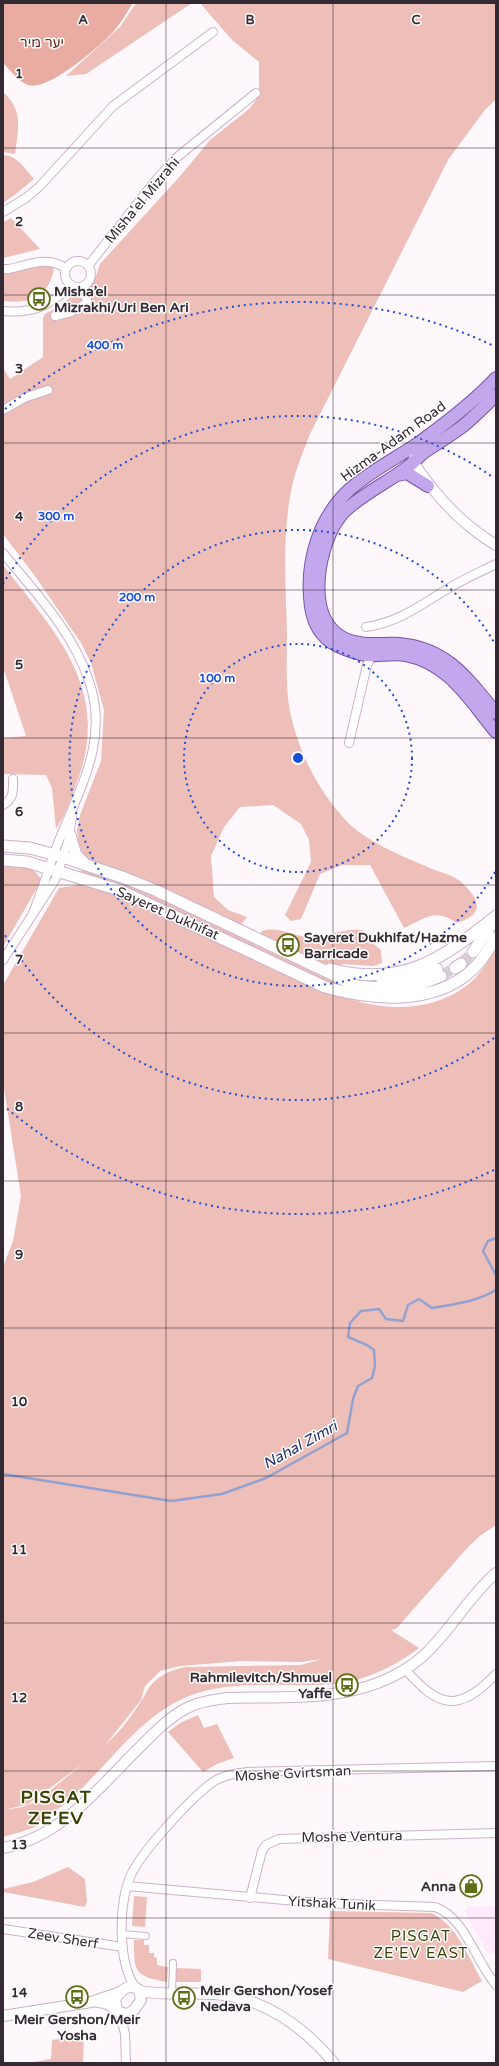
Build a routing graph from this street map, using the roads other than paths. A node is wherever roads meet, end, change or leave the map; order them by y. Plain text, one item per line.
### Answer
1 (213, 32) dead end
2 (256, 93) dead end
3 (3, 212) edge
4 (88, 266) junction
5 (3, 269) edge
6 (66, 269) junction
7 (75, 287) junction
8 (3, 310) edge
9 (55, 316) dead end
10 (496, 378) edge
11 (48, 390) dead end
12 (496, 395) edge
13 (3, 410) edge
14 (421, 448) junction
15 (391, 460) junction
16 (413, 462) junction
17 (394, 476) junction
18 (425, 481) junction
19 (496, 545) edge
20 (3, 553) edge
21 (496, 564) edge
22 (366, 627) dead end
23 (354, 652) junction
24 (377, 654) junction
25 (367, 665) junction
26 (496, 713) edge
27 (496, 732) edge
28 (349, 743) dead end
29 (13, 779) dead end
30 (3, 805) edge
31 (74, 806) junction
32 (70, 835) junction
33 (3, 846) edge
34 (58, 856) junction
35 (3, 860) edge
36 (85, 864) junction
37 (54, 869) junction
38 (496, 918) edge
39 (496, 937) edge
40 (472, 950) tunnel mouth
41 (3, 960) edge
42 (308, 964) junction
43 (439, 972) tunnel mouth
44 (496, 1573) edge
45 (405, 1669) junction
46 (496, 1674) edge
47 (496, 1766) edge
48 (496, 1833) edge
49 (3, 1848) edge
50 (127, 1886) junction
51 (250, 1898) junction
52 (3, 1929) edge
53 (122, 1934) junction
54 (146, 1936) dead end
55 (122, 1947) junction
56 (173, 1963) dead end
57 (126, 1967) junction
58 (496, 1985) edge
59 (138, 1989) junction
60 (123, 1990) junction
61 (167, 1994) junction
62 (91, 2002) junction
63 (137, 2007) junction
64 (118, 2012) junction
65 (3, 2016) edge
66 (125, 2034) junction
67 (126, 2063) edge
68 (334, 2063) edge

1 - 3 street
2 - 4 street, Misha'el Mizrahi
4 - 6 street
4 - 7 street
5 - 6 street
6 - 7 street
7 - 8 street
7 - 9 street
10 - 14 main road, Hizma-Adam Road
11 - 13 street
12 - 14 main road, Hizma-Adam Road
14 - 15 main road, Hizma-Adam Road
14 - 16 main road, Hizma-Adam Road
14 - 18 main road
15 - 16 street
15 - 23 main road, Hizma-Adam Road
16 - 17 main road, Hizma-Adam Road
16 - 18 street
17 - 18 main road
17 - 26 main road, Hizma-Adam Road
18 - 19 street
20 - 31 street
21 - 22 street
23 - 24 main road, Hizma-Adam Road
23 - 25 street
24 - 25 street
24 - 27 main road, Hizma-Adam Road
25 - 28 street
29 - 30 street
31 - 32 street
31 - 34 street
32 - 34 street
32 - 36 main road
33 - 34 main road, Sayeret Dukhifat
34 - 36 main road, Sayeret Dukhifat
34 - 37 street
35 - 37 main road, Sayeret Dukhifat
36 - 42 main road, Sayeret Dukhifat
37 - 39 main road, Sayeret Dukhifat
37 - 41 street
38 - 40 main road
38 - 42 main road
42 - 43 main road, Sayeret Dukhifat
44 - 45 street
45 - 46 street
45 - 49 street
47 - 50 street, Moshe Gvirtsman
48 - 51 street, Moshe Ventura
50 - 51 street, Yitshak Tunik
50 - 53 street, Moshe Gvirtsman
51 - 58 street, Yitshak Tunik
52 - 55 street, Zeev Sherf
53 - 54 street
53 - 55 street, Moshe Gvirtsman
55 - 57 street, Moshe Gvirtsman
56 - 61 street
57 - 59 street, Moshe Gvirtsman
57 - 60 street, Moshe Gvirtsman
59 - 60 street
59 - 61 street
59 - 63 street
60 - 62 street
60 - 64 street
61 - 63 street
61 - 68 street
62 - 64 street
62 - 65 street
63 - 64 street
63 - 66 street
64 - 66 street
66 - 67 street

